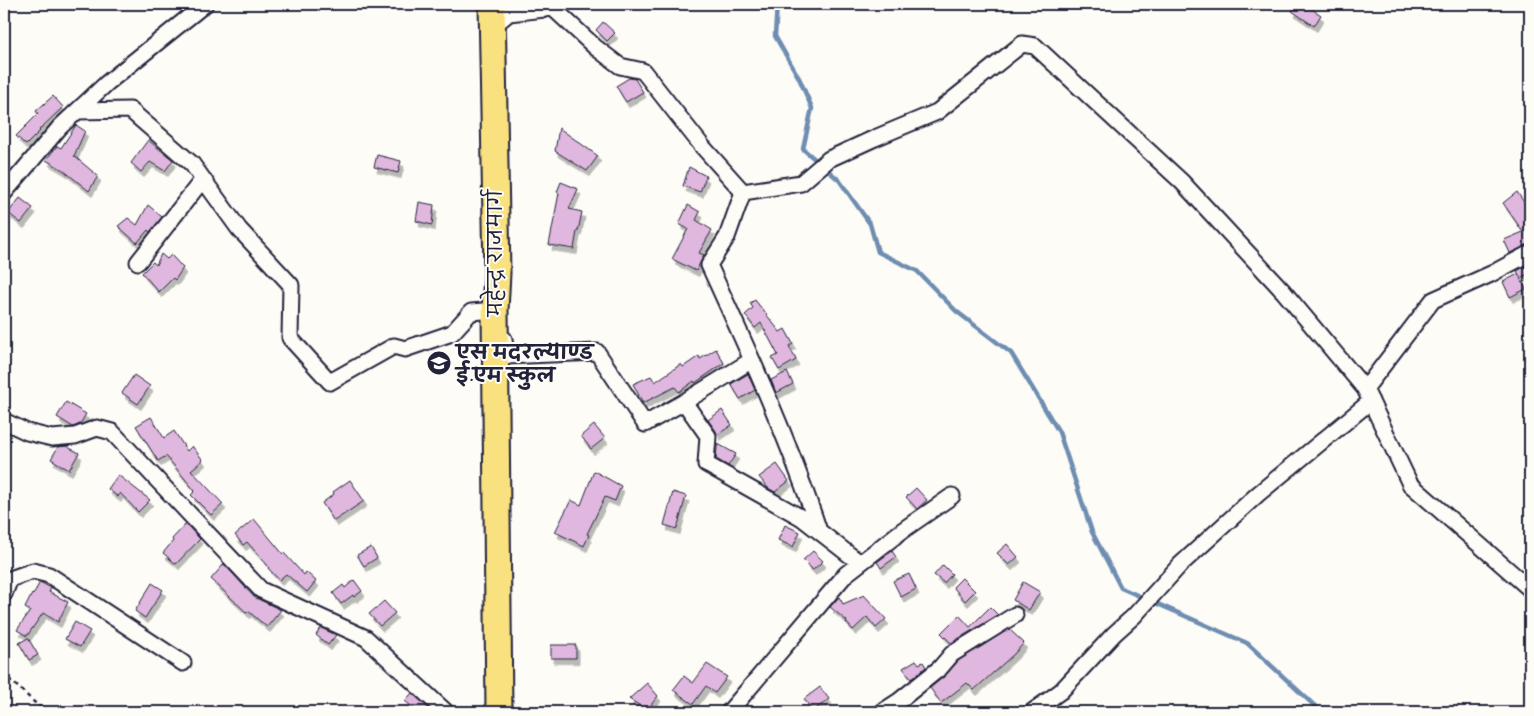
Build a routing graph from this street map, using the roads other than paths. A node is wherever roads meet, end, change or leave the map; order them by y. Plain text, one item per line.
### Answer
1 (205, 4) edge
2 (492, 15) edge
3 (78, 111) junction
4 (203, 179) junction
5 (743, 192) junction
6 (4, 193) edge
7 (1530, 253) edge
8 (138, 262) dead end
9 (497, 272) junction
10 (495, 310) junction
11 (752, 360) junction
12 (1368, 395) junction
13 (684, 402) junction
14 (4, 421) edge
15 (952, 496) dead end
16 (819, 531) junction
17 (860, 563) junction
18 (1530, 589) edge
19 (4, 594) edge
20 (1015, 614) dead end
21 (182, 663) dead end
22 (446, 712) edge
23 (499, 712) edge
24 (729, 712) edge
25 (882, 712) edge
26 (1032, 712) edge

1 - 3 street
2 - 5 street
2 - 9 highway, महेन्द्र राजमार्ग
3 - 4 street
3 - 6 street
4 - 8 street
4 - 10 street
5 - 11 street
5 - 12 street
7 - 12 street
9 - 10 highway, महेन्द्र राजमार्ग
9 - 13 street
10 - 23 highway, महेन्द्र राजमार्ग
11 - 13 street
11 - 16 street
12 - 18 street
12 - 26 street
13 - 16 street
14 - 22 street
15 - 17 street
16 - 17 street
17 - 24 street
19 - 21 street
20 - 25 street

